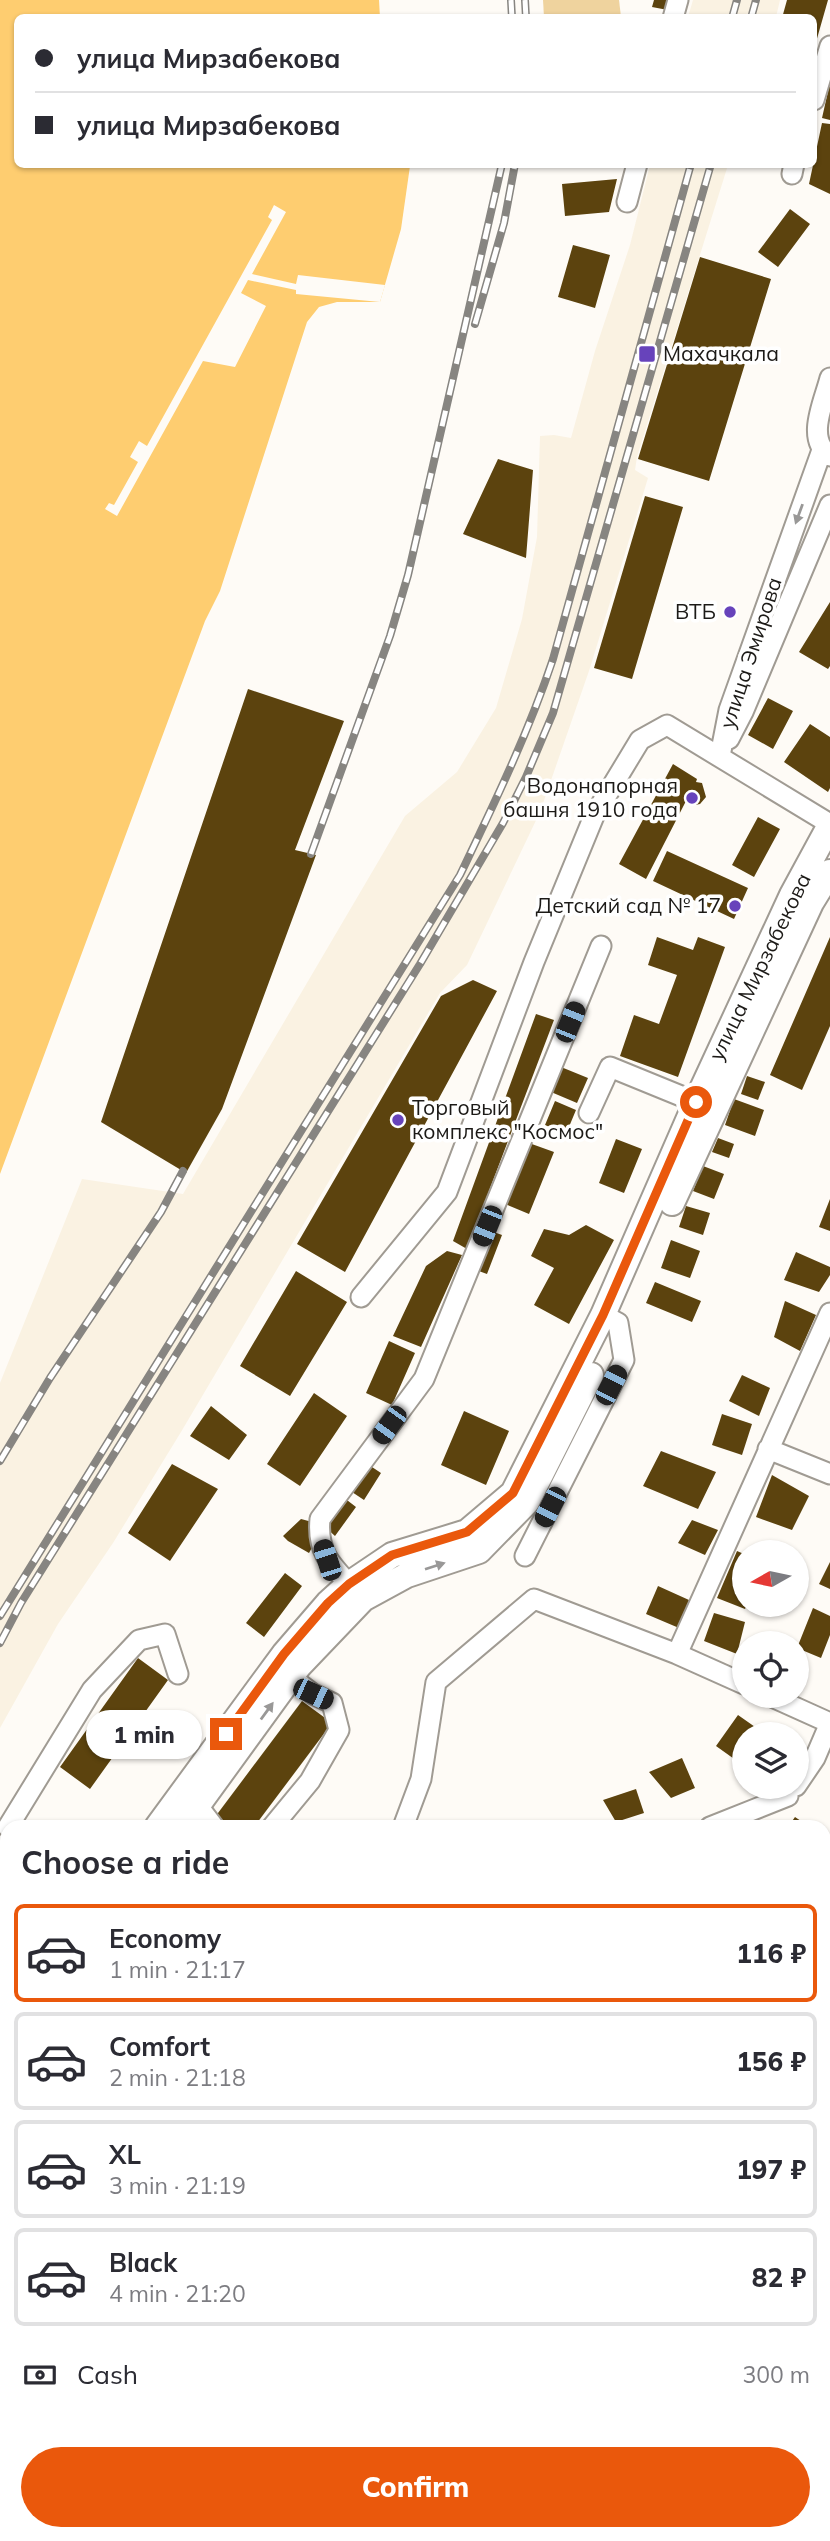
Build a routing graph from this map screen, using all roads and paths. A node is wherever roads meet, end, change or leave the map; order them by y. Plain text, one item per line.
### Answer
1 (830, 46) edge
2 (817, 90) edge
3 (636, 168) edge
4 (627, 202) dead end
5 (830, 378) edge
6 (826, 453) edge
7 (830, 505) edge
8 (720, 756) junction
9 (830, 825) edge
10 (830, 872) edge
11 (601, 946) dead end
12 (705, 1106) junction
13 (589, 1113) dead end
14 (361, 1297) dead end
15 (830, 1313) edge
16 (610, 1319) junction
17 (768, 1449) junction
18 (830, 1474) edge
19 (525, 1556) dead end
20 (349, 1584) junction
21 (677, 1654) junction
22 (178, 1674) dead end
23 (291, 1677) junction
24 (732, 1679) edge
25 (797, 1708) edge
26 (830, 1723) edge
27 (823, 1762) edge
28 (809, 1775) edge
29 (771, 1799) edge
30 (781, 1799) edge
31 (198, 1806) junction
32 (13, 1820) edge
33 (162, 1820) edge
34 (187, 1820) edge
35 (209, 1820) edge
36 (278, 1820) edge
37 (406, 1820) edge
38 (725, 1820) edge
39 (756, 1820) edge

1 - 2 street
3 - 4 street
5 - 6 street, улица Эмирова
6 -> 8 street, улица Эмирова
7 - 8 street, улица Эмирова
8 - 9 street
8 - 14 street
9 - 12 main road, улица Мирзабекова
10 - 12 main road, улица Мирзабекова
11 - 20 street
12 - 13 street
12 - 16 main road, улица Мирзабекова
15 - 17 street
16 - 19 street
16 - 20 main road, улица Мирзабекова
23 -> 16 main road, улица Мирзабекова
17 - 18 street
17 - 21 street
20 - 33 main road, улица Мирзабекова
21 - 24 street
21 - 37 street
22 - 32 street
31 -> 23 main road, улица Мирзабекова
23 - 36 street
25 - 26 street
26 - 27 street
27 - 28 street
29 - 38 street
30 - 39 street
31 - 34 main road, улица Мирзабекова
31 - 35 street

